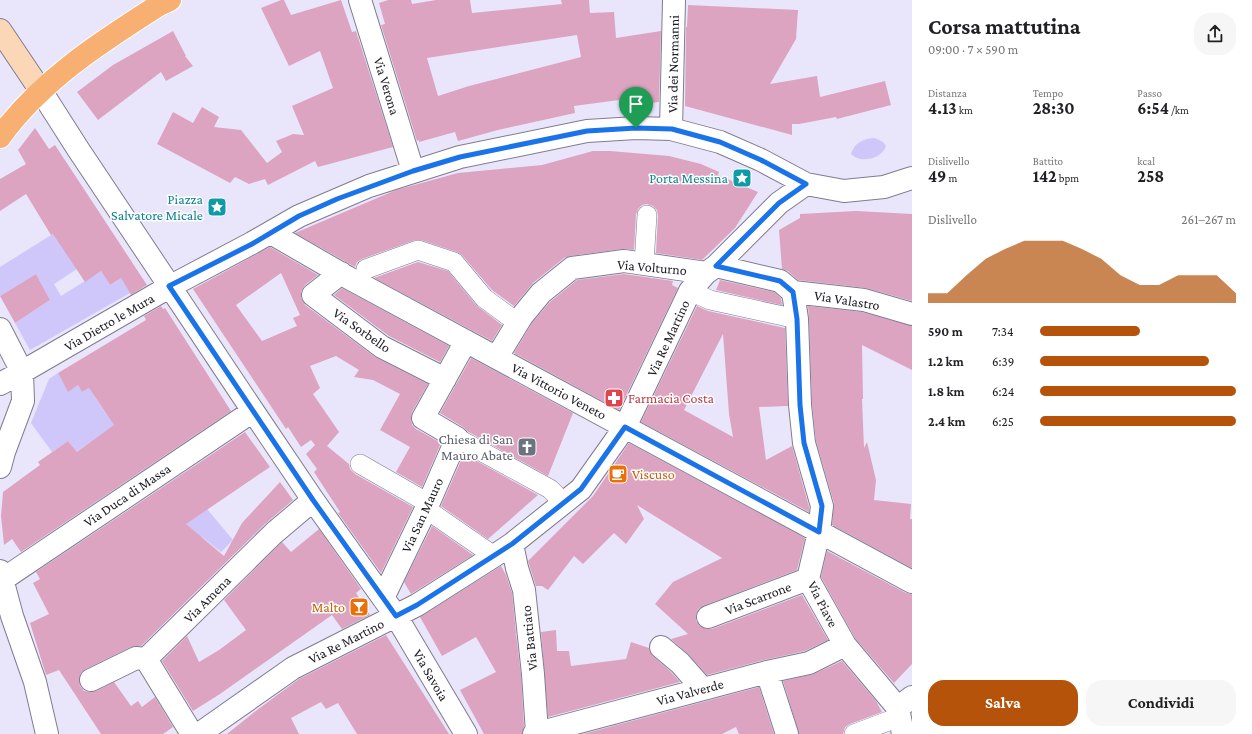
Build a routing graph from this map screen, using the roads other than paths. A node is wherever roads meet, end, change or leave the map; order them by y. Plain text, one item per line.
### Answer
1 (170, 0) edge
2 (360, 0) edge
3 (674, 0) edge
4 (0, 30) edge
5 (41, 91) junction
6 (672, 129) junction
7 (0, 137) edge
8 (413, 171) junction
9 (912, 178) edge
10 (806, 184) junction
11 (884, 188) junction
12 (912, 190) edge
13 (647, 214) dead end
14 (271, 233) junction
15 (644, 264) junction
16 (366, 270) dead end
17 (711, 270) junction
18 (341, 273) junction
19 (169, 286) junction
20 (690, 290) junction
21 (793, 292) junction
22 (912, 314) edge
23 (797, 319) junction
24 (518, 323) junction
25 (0, 329) edge
26 (466, 341) junction
27 (497, 357) junction
28 (22, 372) junction
29 (445, 379) junction
30 (0, 384) edge
31 (252, 411) junction
32 (625, 427) junction
33 (457, 438) junction
34 (360, 464) dead end
35 (0, 467) edge
36 (313, 500) junction
37 (564, 502) junction
38 (427, 506) junction
39 (819, 532) junction
40 (512, 544) junction
41 (494, 556) junction
42 (1, 575) edge
43 (808, 579) junction
44 (912, 582) edge
45 (383, 598) junction
46 (396, 616) junction
47 (708, 617) dead end
48 (845, 645) junction
49 (661, 647) dead end
50 (146, 659) junction
51 (767, 672) junction
52 (91, 680) dead end
53 (703, 689) junction
54 (903, 714) edge
55 (204, 732) edge
56 (535, 733) edge
57 (47, 734) edge
58 (466, 734) edge
59 (786, 734) edge
60 (854, 734) edge

1 - 5 main road
2 - 8 street, Via Verona
3 - 6 street, Via dei Normanni
4 - 5 main road
5 - 7 main road
5 - 19 street, Via Savoia
6 - 8 street, Via Dietro le Mura
6 - 10 street, Via Dietro le Mura
8 - 14 street, Via Dietro le Mura
9 - 11 street
10 - 11 street
10 - 17 street, Via Re Martino
11 - 12 street
13 - 15 street
14 - 18 street, Via Vittorio Veneto
14 - 19 street, Via Dietro le Mura
15 - 17 street, Via Volturno
15 - 24 street, Via Volturno
16 - 24 street
17 - 20 street, Via Re Martino
17 - 21 street, Via Valastro
18 - 26 street, Via Vittorio Veneto
18 - 29 street, Via Sorbello
19 - 28 street, Via Dietro le Mura
19 - 31 street, Via Savoia
20 - 23 street
20 - 32 street, Via Re Martino
21 - 22 street, Via Valastro
21 - 23 street, Via Piave
23 - 39 street, Via Piave
24 - 27 street, Via Volturno
25 - 28 street
26 - 27 street, Via Vittorio Veneto
26 - 29 street
27 - 32 street, Via Vittorio Veneto
28 - 30 street, Via Dietro le Mura
28 - 35 street
29 - 33 street
31 - 36 street, Via Savoia
31 - 42 street, Via Duca di Massa
32 - 37 street, Via Re Martino
32 - 39 street, Via Vittorio Veneto
33 - 37 street
33 - 38 street, Via San Mauro
34 - 38 street
36 - 45 street, Via Savoia
36 - 50 street, Via Amena
37 - 40 street, Via Re Martino
38 - 41 street
38 - 45 street, Via San Mauro
39 - 43 street, Via Piave
39 - 44 street, Via Vittorio Veneto
40 - 41 street, Via Re Martino
40 - 56 street, Via Battiato
41 - 46 street, Via Re Martino
42 - 57 street
43 - 47 street, Via Scarrone
43 - 48 street, Via Piave
45 - 46 street, Via Savoia
46 - 55 street, Via Re Martino
46 - 58 street, Via Savoia
48 - 51 street, Via Valverde
48 - 54 street, Via Piave
49 - 53 street
50 - 52 street
50 - 55 street
51 - 53 street, Via Valverde
51 - 59 street
53 - 56 street, Via Valverde
54 - 60 street

